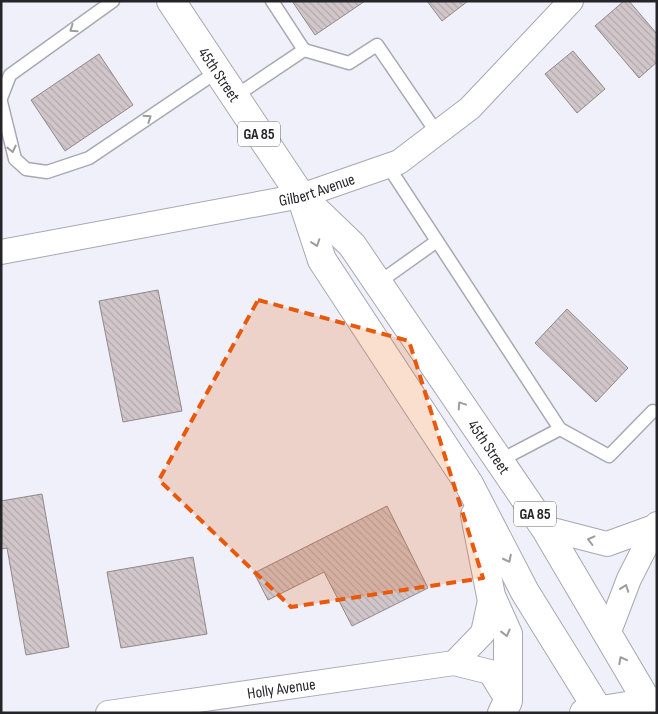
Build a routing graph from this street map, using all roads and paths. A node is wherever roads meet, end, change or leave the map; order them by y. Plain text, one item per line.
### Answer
1 (113, 1) edge
2 (171, 1) edge
3 (272, 1) edge
4 (572, 1) edge
5 (304, 50) junction
6 (218, 71) junction
7 (234, 97) junction
8 (1, 100) edge
9 (437, 133) junction
10 (388, 166) junction
11 (301, 196) junction
12 (437, 241) junction
13 (1, 252) edge
14 (378, 283) junction
15 (653, 411) dead end
16 (560, 430) junction
17 (499, 461) junction
18 (469, 484) junction
19 (655, 526) edge
20 (545, 528) junction
21 (491, 596) junction
22 (608, 634) junction
23 (454, 663) junction
24 (652, 705) edge
25 (505, 707) edge
26 (594, 712) edge
27 (108, 713) edge

1 -> 8 lane
2 - 6 main road, 45th Street / GA 85
3 - 5 lane
4 - 9 street, Gilbert Avenue
5 - 7 lane
5 - 9 lane
6 - 7 main road, 45th Street / GA 85
8 -> 6 lane
7 - 11 main road, 45th Street / GA 85
9 - 10 street, Gilbert Avenue
10 - 11 street, Gilbert Avenue
10 - 12 lane
11 - 13 street, Gilbert Avenue
11 - 14 main road, 45th Street / GA 85
11 -> 18 main road, 45th Street / GA 85
12 - 14 lane
12 - 16 lane
17 -> 14 main road, 45th Street / GA 85
15 - 16 lane
16 - 17 lane
17 - 20 main road, 45th Street / GA 85
18 - 21 main road
18 -> 26 main road, 45th Street / GA 85
19 -> 20 street
22 -> 19 street
20 - 22 main road, 45th Street / GA 85
21 - 23 street
21 -> 25 main road
24 -> 22 main road, 45th Street / GA 85
23 - 25 street, Holly Avenue
23 - 27 street, Holly Avenue
24 - 26 main road

